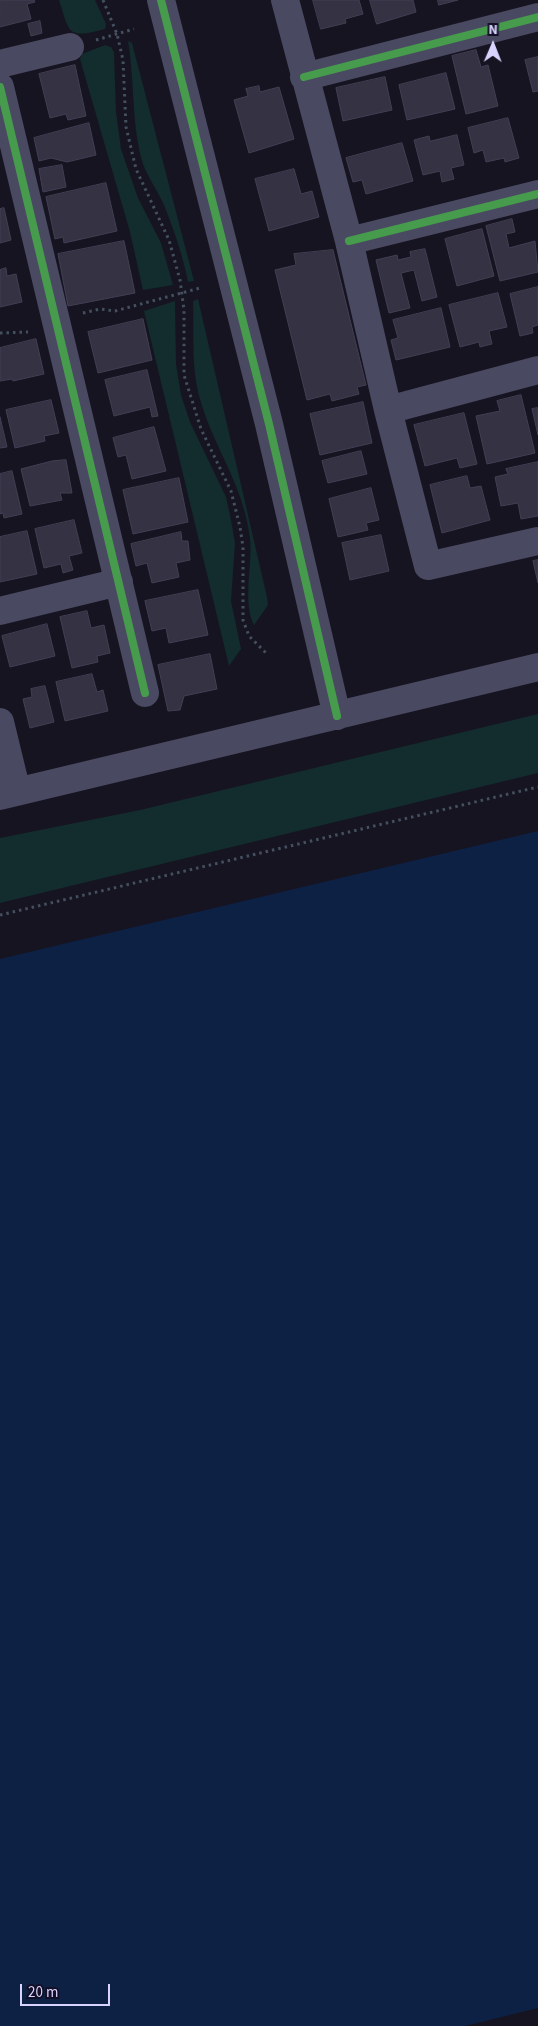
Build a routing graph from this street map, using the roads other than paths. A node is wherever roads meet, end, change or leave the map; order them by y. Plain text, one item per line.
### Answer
1 (285, 0) edge
2 (167, 2) edge
3 (538, 16) edge
4 (70, 47) road end
5 (0, 64) edge
6 (304, 77) junction
7 (0, 87) edge
8 (538, 194) edge
9 (349, 241) junction
10 (538, 370) edge
11 (388, 410) junction
12 (538, 541) edge
13 (119, 582) junction
14 (0, 611) edge
15 (538, 668) edge
16 (146, 693) dead end
17 (337, 716) junction
18 (0, 722) edge
19 (8, 794) edge

1 - 6 street
2 - 17 street
3 - 6 street
4 - 5 street
6 - 9 street
7 - 13 street
8 - 9 street
9 - 11 street
10 - 11 street
11 - 12 street
13 - 14 street
13 - 16 street
15 - 17 street
17 - 19 street
18 - 19 street

